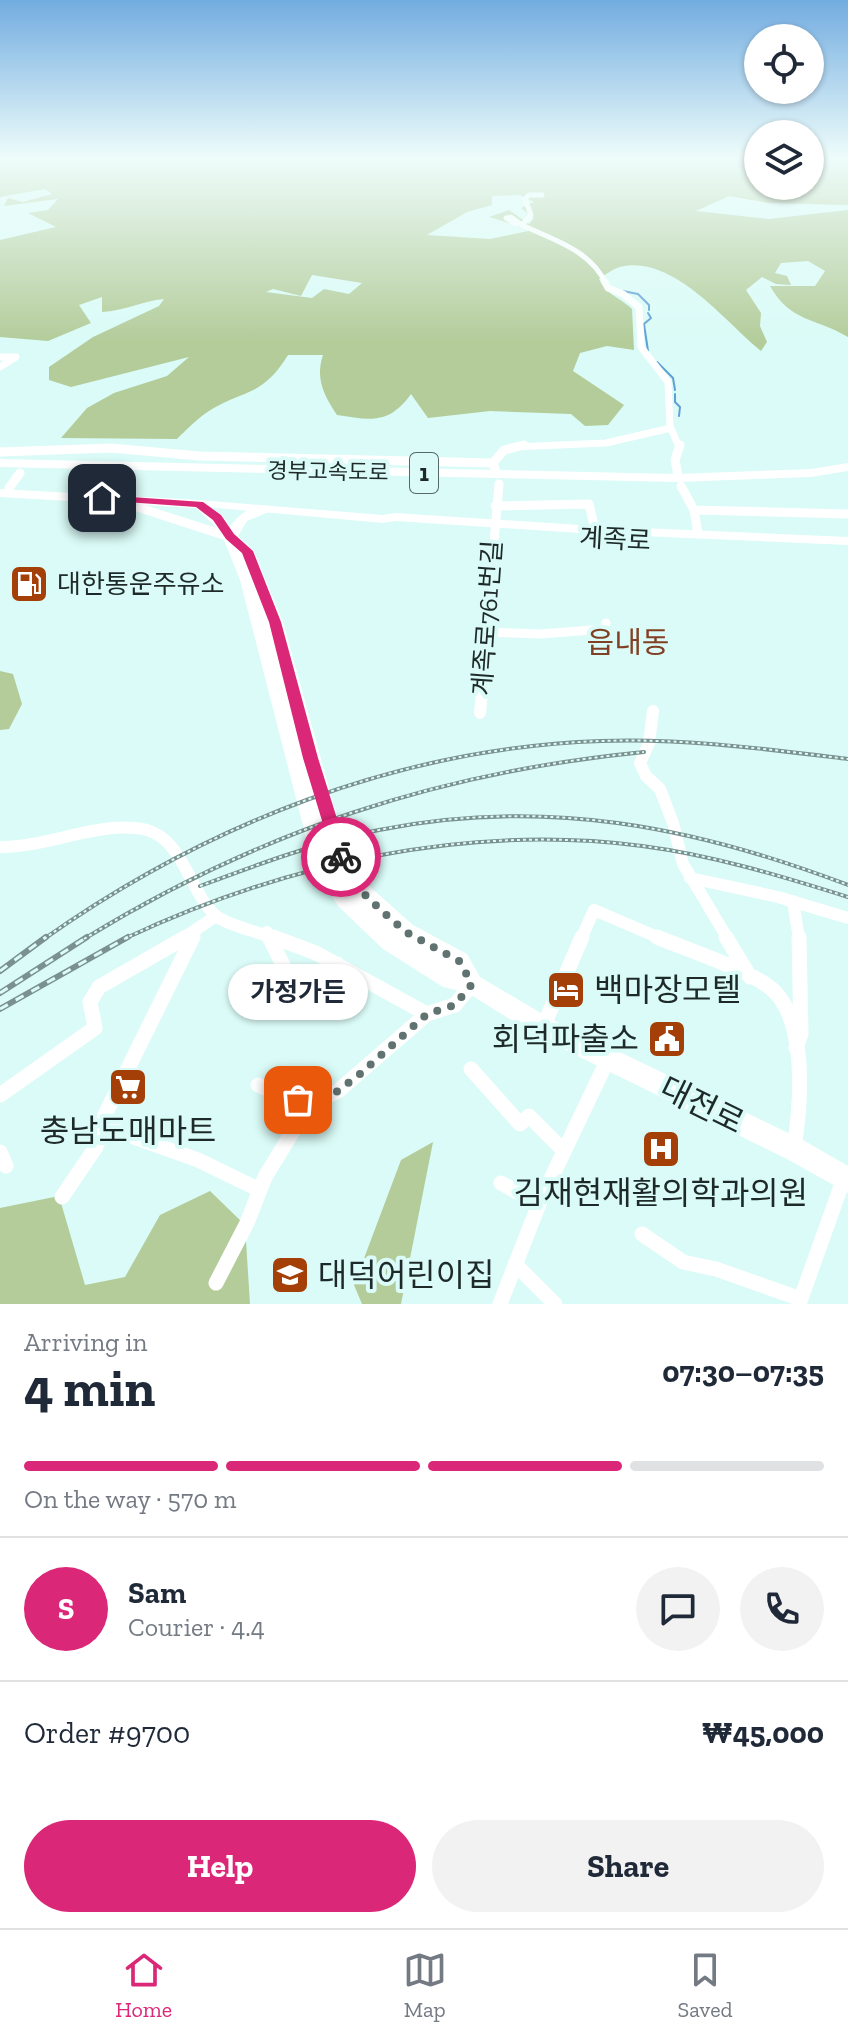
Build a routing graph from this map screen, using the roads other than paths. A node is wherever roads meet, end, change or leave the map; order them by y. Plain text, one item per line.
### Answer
1 (523, 220) edge
2 (0, 357) edge
3 (0, 367) edge
4 (671, 428) junction
5 (35, 451) junction
6 (0, 452) edge
7 (29, 461) dead end
8 (493, 463) junction
9 (0, 466) edge
10 (848, 467) edge
11 (20, 473) dead end
12 (848, 474) edge
13 (3, 490) edge
14 (102, 498) junction
15 (199, 504) junction
16 (495, 506) junction
17 (264, 509) junction
18 (694, 510) junction
19 (848, 514) edge
20 (217, 518) junction
21 (200, 526) junction
22 (493, 528) junction
23 (595, 530) junction
24 (698, 534) junction
25 (230, 537) junction
26 (848, 541) edge
27 (848, 549) edge
28 (606, 623) dead end
29 (486, 632) junction
30 (653, 711) dead end
31 (480, 713) dead end
32 (0, 847) edge
33 (690, 878) junction
34 (793, 901) junction
35 (216, 916) junction
36 (848, 918) edge
37 (195, 932) junction
38 (267, 932) junction
39 (337, 964) junction
40 (750, 977) junction
41 (472, 984) junction
42 (427, 1014) junction
43 (543, 1027) junction
44 (796, 1050) junction
45 (608, 1059) junction
46 (471, 1069) dead end
47 (258, 1085) dead end
48 (0, 1095) edge
49 (309, 1105) junction
50 (104, 1127) junction
51 (794, 1149) junction
52 (564, 1151) junction
53 (846, 1179) edge
54 (501, 1183) dead end
55 (260, 1190) junction
56 (62, 1197) dead end
57 (539, 1204) junction
58 (642, 1234) dead end
59 (515, 1264) junction
60 (216, 1283) dead end
61 (800, 1302) edge
62 (500, 1304) edge
63 (555, 1304) edge

1 - 4 street
2 - 3 street
4 - 8 street
4 - 18 street
5 - 6 street
5 - 7 street
5 - 8 street
8 - 16 street, 계족로761번길
9 - 10 highway, 경부고속도로 / 1
9 - 12 highway, 경부고속도로 / 1
11 - 13 street
13 - 14 main road
14 - 15 main road
14 - 21 main road
15 - 17 main road, 계족로
15 - 20 main road, 대전로
16 - 22 street, 계족로761번길
16 - 23 street
17 - 20 main road
17 - 22 main road, 계족로
17 - 25 main road
18 - 19 street
18 - 24 street
20 - 21 main road
20 - 25 main road, 대전로
21 - 25 main road
22 - 23 main road, 계족로
22 - 27 main road, 계족로
22 - 29 street, 계족로761번길
23 - 24 main road, 계족로
24 - 26 main road, 계족로
25 - 41 main road, 대전로
28 - 29 street
29 - 31 street, 계족로761번길
30 - 33 street
32 - 35 street
33 - 34 street
33 - 40 street
34 - 36 street
34 - 44 street
35 - 37 street
35 - 38 street
37 - 48 street
37 - 50 street
38 - 39 street
38 - 39 street
39 - 42 street
40 - 43 street
40 - 44 street
41 - 42 street
41 - 43 main road, 대전로
42 - 49 street
43 - 45 main road, 대전로
44 - 51 street
45 - 51 main road, 대전로
45 - 52 street
46 - 52 street
47 - 49 street
49 - 55 street
50 - 55 street
50 - 56 street
51 - 53 main road, 대전로
52 - 57 street
53 - 61 street
54 - 57 street
55 - 60 street
57 - 59 street
58 - 61 street
59 - 62 street
59 - 63 street

